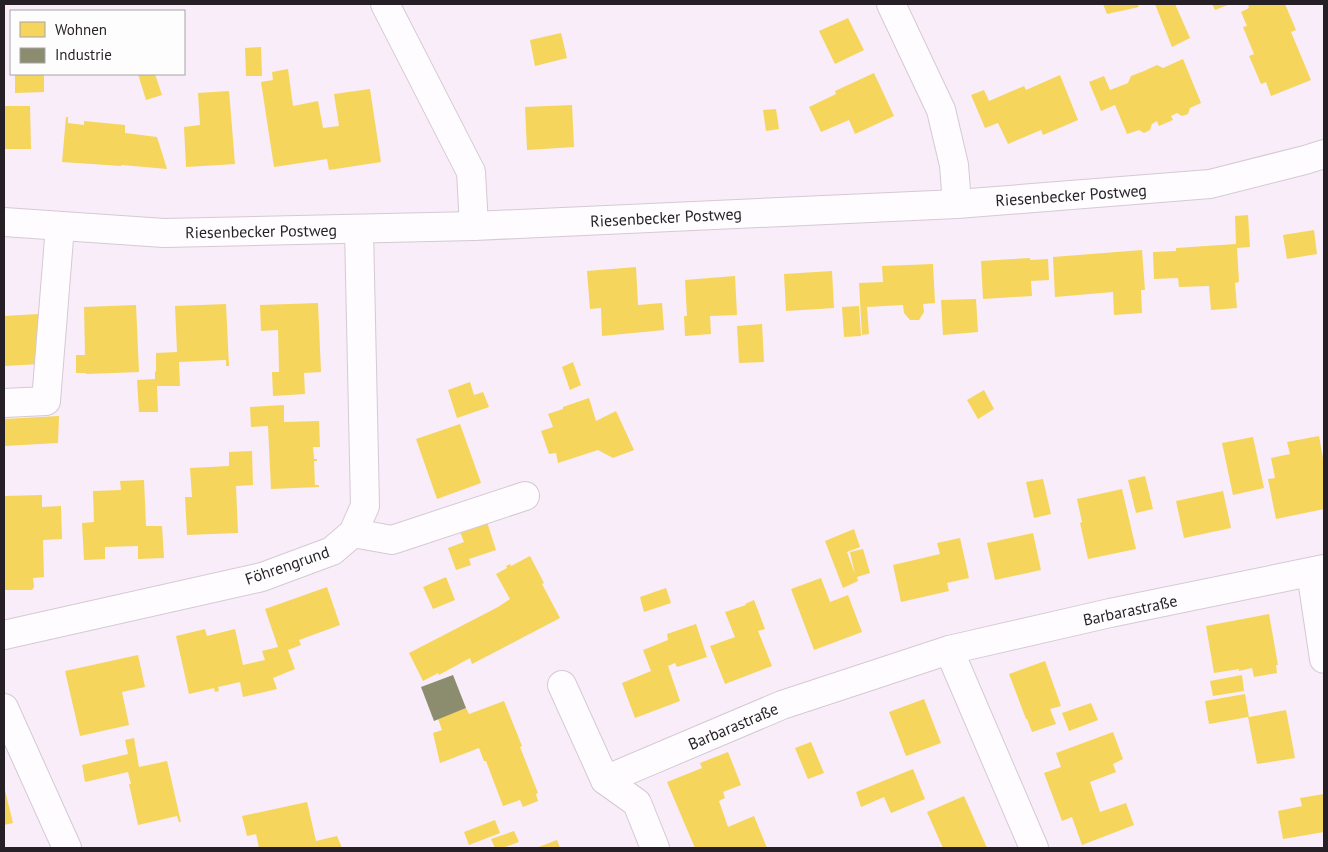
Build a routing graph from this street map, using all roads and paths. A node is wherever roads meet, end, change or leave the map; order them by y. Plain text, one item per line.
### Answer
1 (385, 4) edge
2 (891, 4) edge
3 (1324, 154) edge
4 (957, 204) junction
5 (4, 222) edge
6 (60, 226) junction
7 (474, 226) junction
8 (359, 228) junction
9 (4, 403) edge
10 (525, 496) dead end
11 (353, 534) junction
12 (1318, 570) edge
13 (4, 635) edge
14 (949, 650) junction
15 (1324, 659) edge
16 (562, 685) dead end
17 (4, 708) edge
18 (605, 780) junction
19 (67, 848) edge
20 (655, 848) edge
21 (1034, 848) edge

1 - 7 street
2 - 4 street
3 - 4 street, Riesenbecker Postweg
4 - 7 street, Riesenbecker Postweg
5 - 6 street, Riesenbecker Postweg
6 - 8 street, Riesenbecker Postweg
6 - 9 street
7 - 8 street, Riesenbecker Postweg
8 - 11 street, Föhrengrund
10 - 11 street
11 - 13 street, Föhrengrund
12 - 14 street, Barbarastraße
12 - 15 street, Barbarastraße
14 - 18 street, Barbarastraße
14 - 21 street
16 - 18 street
17 - 19 street
18 - 20 street

